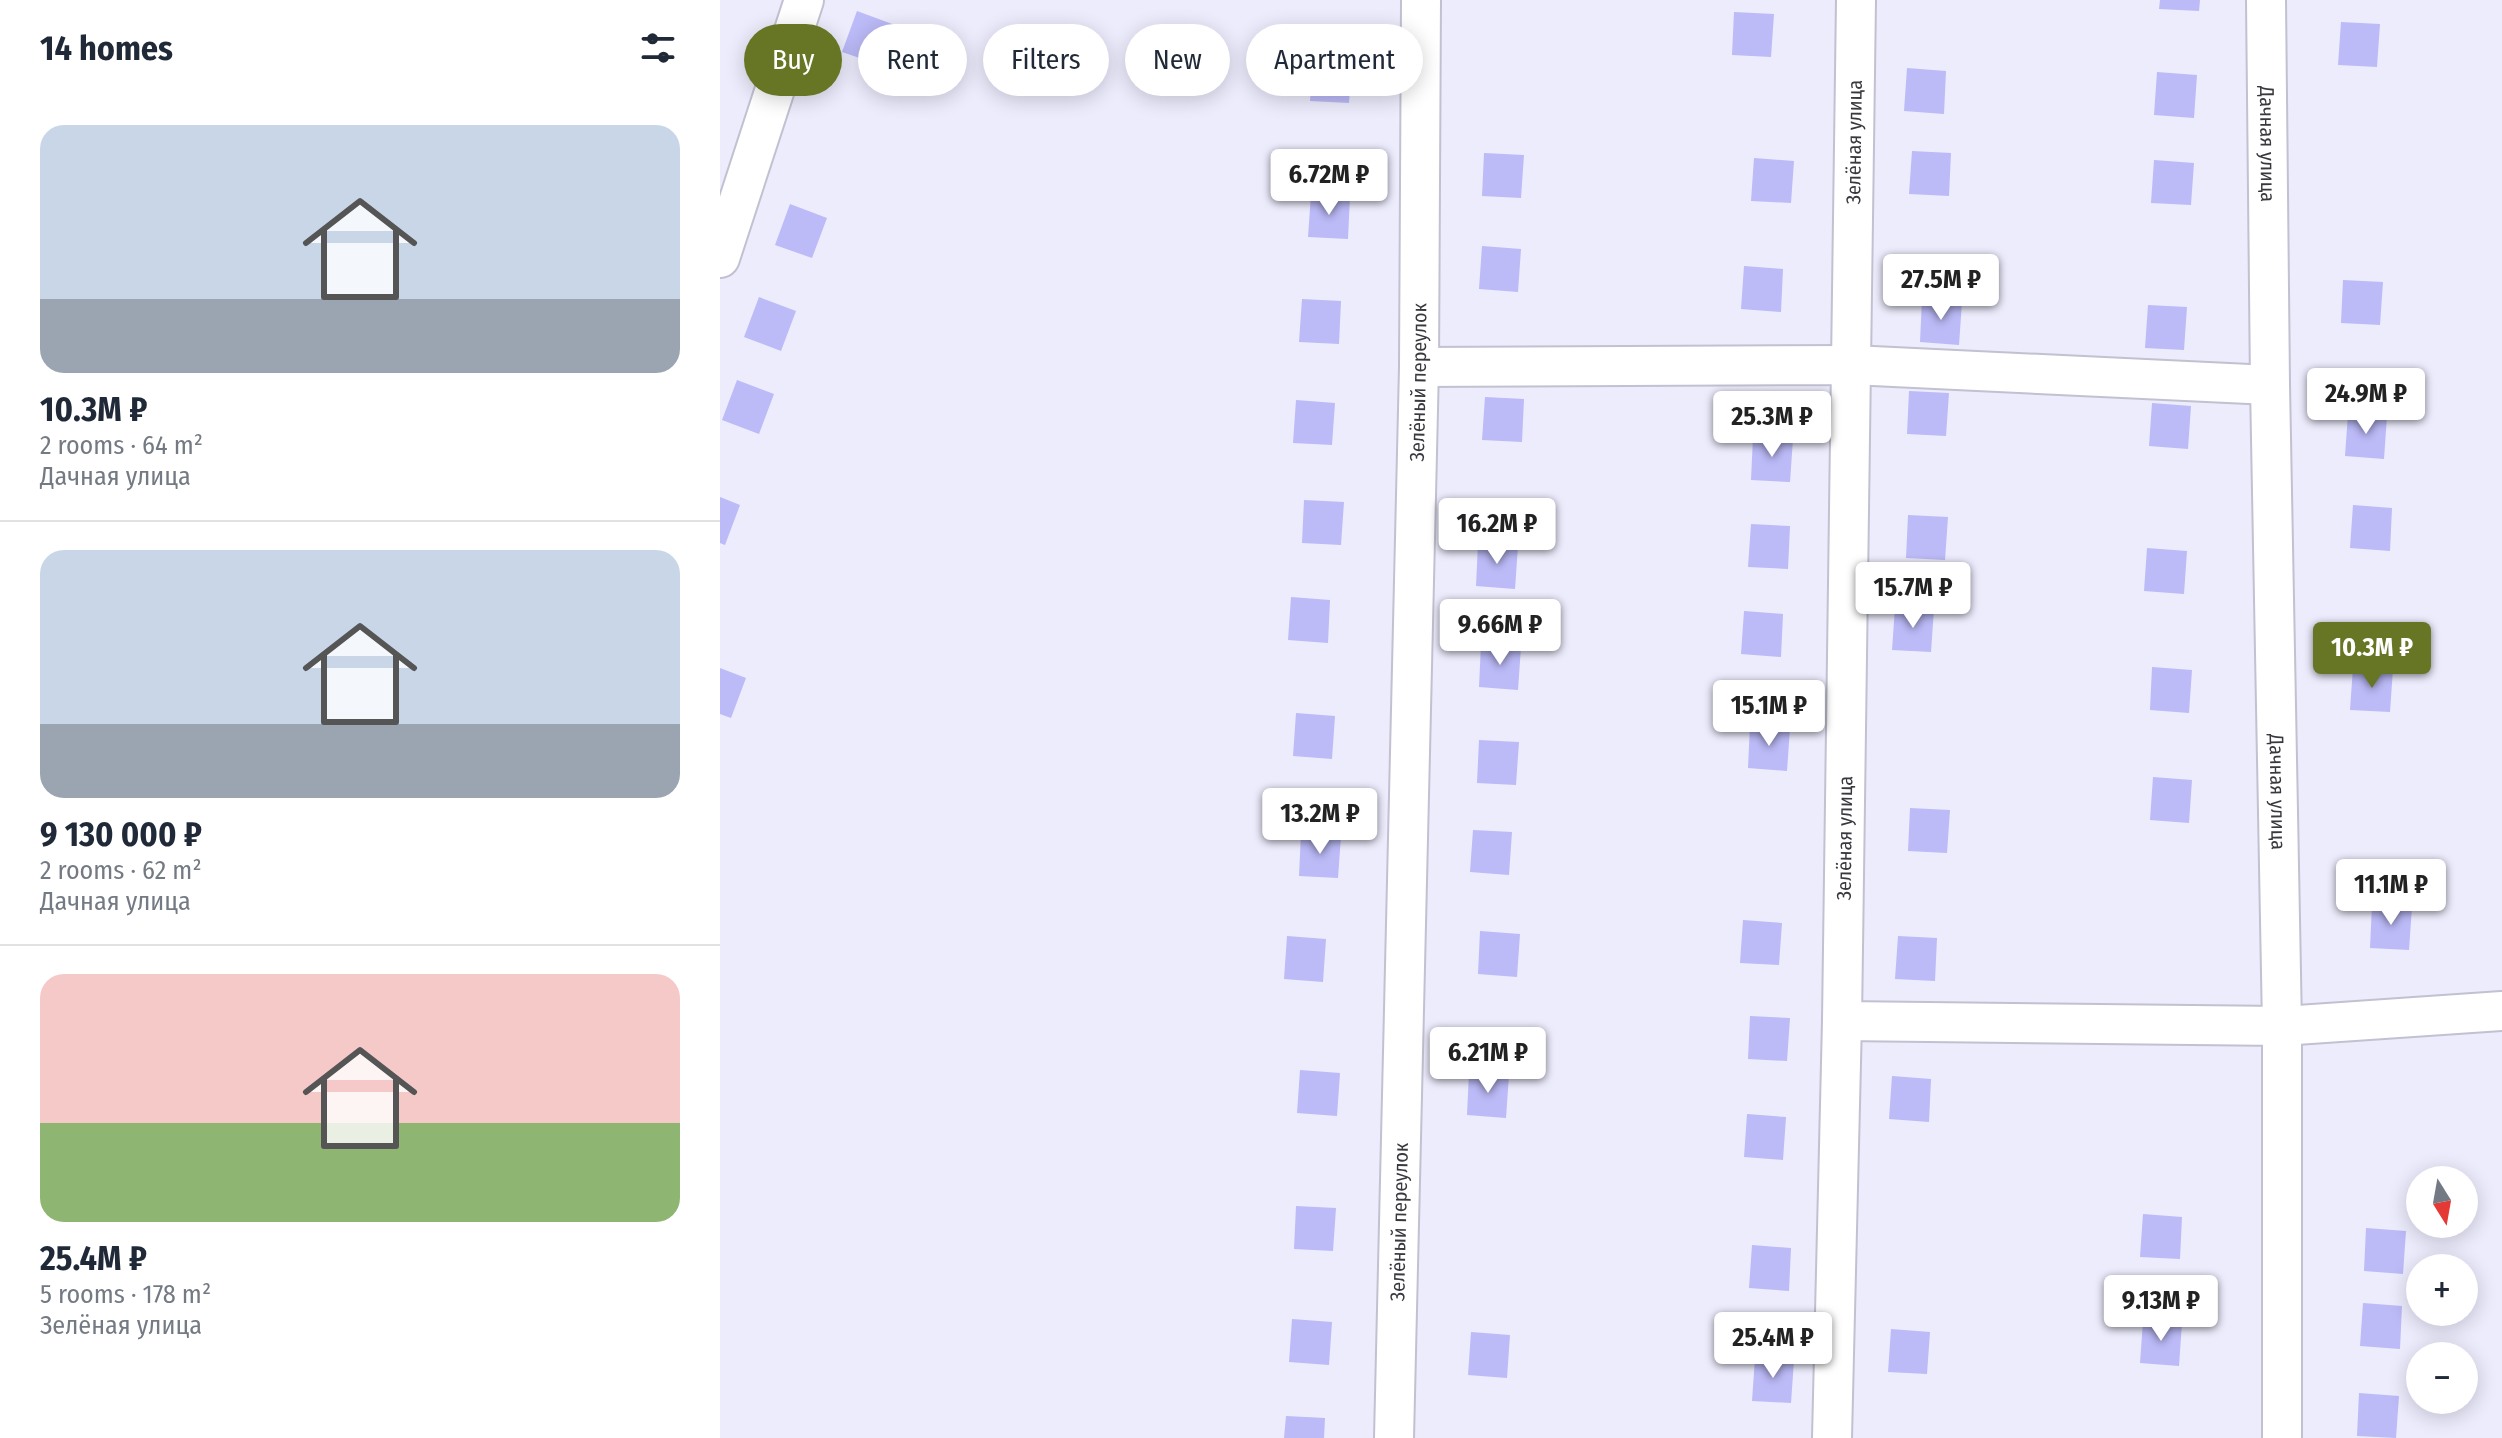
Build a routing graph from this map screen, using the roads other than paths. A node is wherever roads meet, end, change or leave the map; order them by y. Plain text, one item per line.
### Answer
1 (804, 0) edge
2 (1421, 0) edge
3 (1856, 0) edge
4 (2266, 0) edge
5 (720, 258) edge
6 (1852, 365) junction
7 (1419, 367) junction
8 (2270, 385) junction
9 (2502, 1011) edge
10 (1842, 1021) junction
11 (2282, 1026) junction
12 (1394, 1438) edge
13 (1832, 1438) edge
14 (2282, 1438) edge

1 - 5 street
2 - 7 street, Зелёный переулок
3 - 6 street, Зелёная улица
4 - 8 street, Дачная улица
6 - 7 street
6 - 8 street
6 - 10 street, Зелёная улица
7 - 12 street, Зелёный переулок
8 - 11 street, Дачная улица
9 - 11 street
10 - 11 street
10 - 13 street, Зелёная улица
11 - 14 street, Дачная улица

